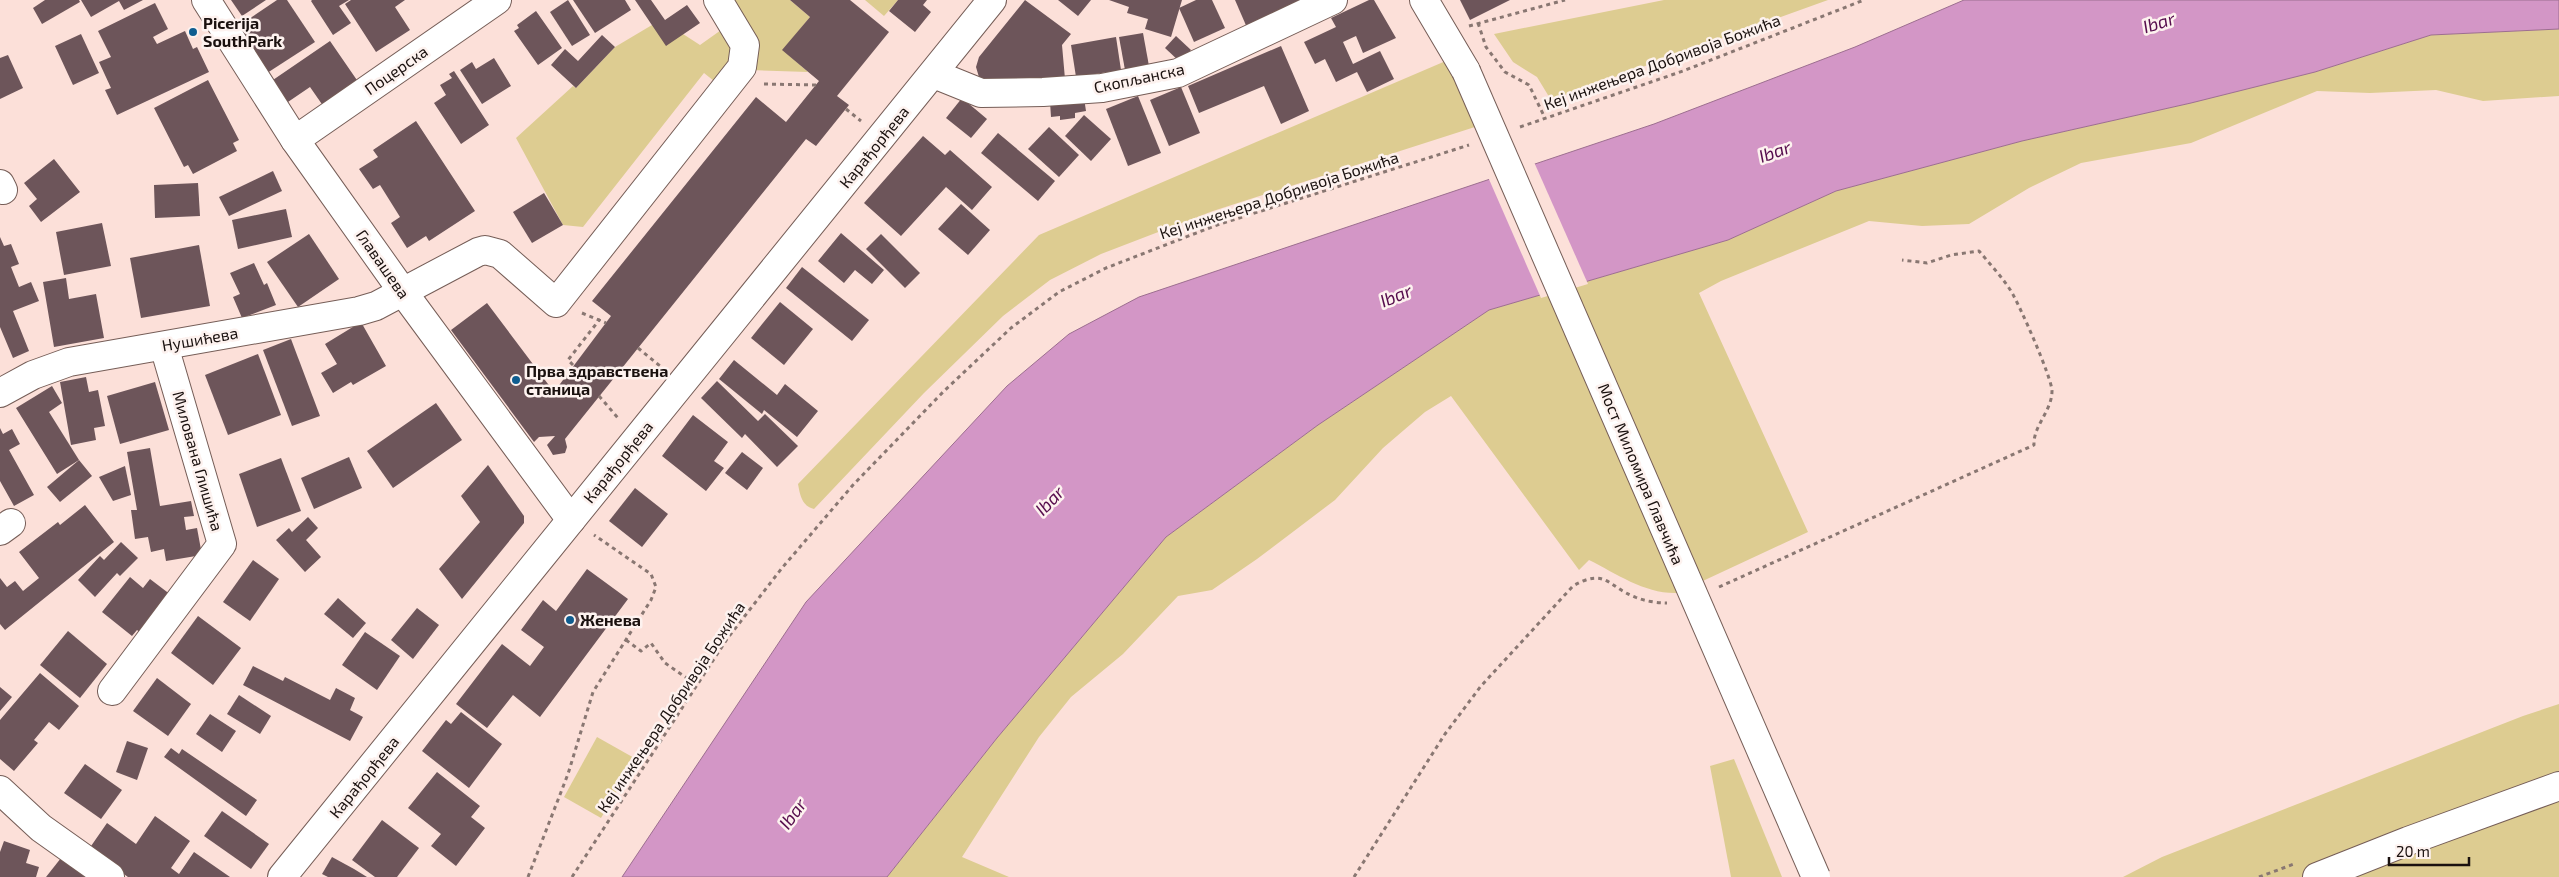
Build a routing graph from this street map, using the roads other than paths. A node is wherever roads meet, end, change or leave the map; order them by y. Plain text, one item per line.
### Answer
1 (206, 0) edge
2 (496, 0) edge
3 (718, 0) edge
4 (1333, 0) edge
5 (1424, 0) edge
6 (989, 1) edge
7 (934, 74) junction
8 (295, 140) junction
9 (402, 292) junction
10 (164, 346) junction
11 (0, 393) edge
12 (571, 520) junction
13 (112, 691) dead end
14 (2559, 786) edge
15 (0, 790) edge
16 (110, 877) edge
17 (282, 877) edge
18 (1816, 877) edge
19 (2317, 877) edge

1 - 8 street, Главашева
2 - 8 street, Поцерска
3 - 9 street, Нушићева
4 - 7 street, Скопљанска
5 - 18 street, Мост Миломира Главчића, bridge
6 - 7 street, Карађорђева
7 - 12 street, Карађорђева
8 - 9 street, Главашева
9 - 10 street, Нушићева
9 - 12 street, Главашева
10 - 11 street, Нушићева
10 - 13 street, Милована Глишића
12 - 17 street, Карађорђева
14 - 19 street
15 - 16 street

